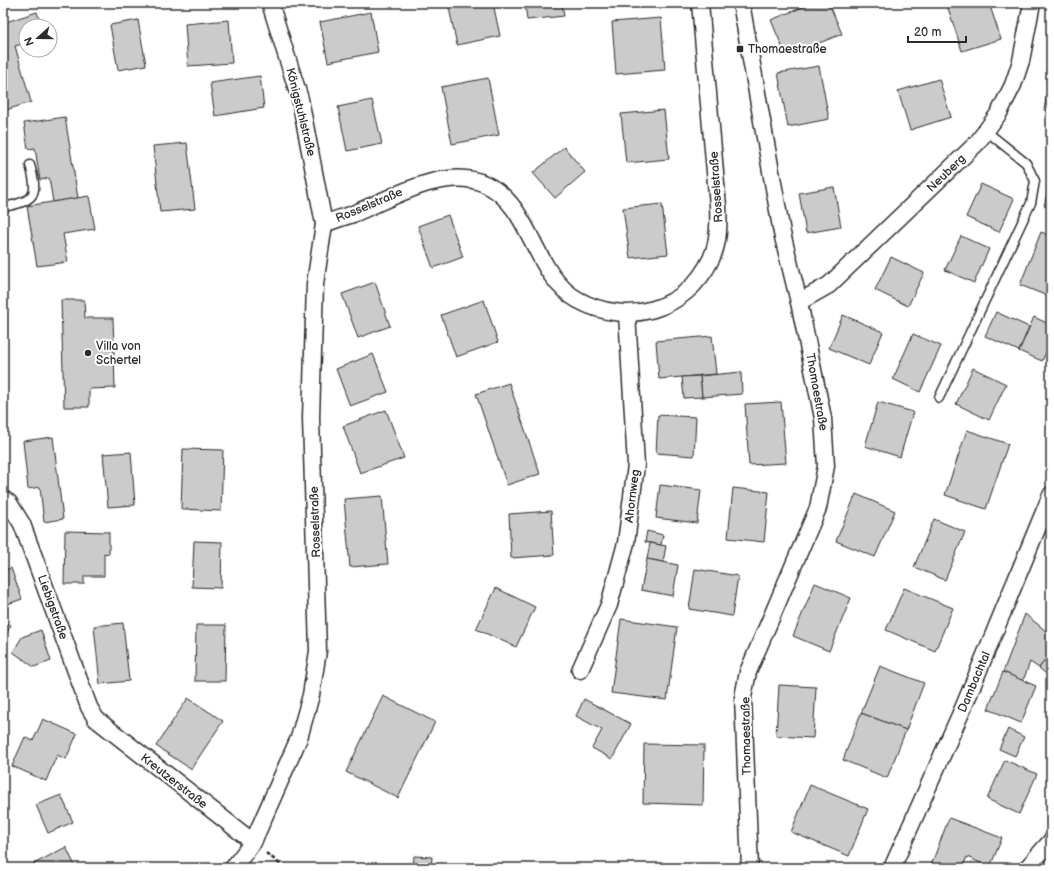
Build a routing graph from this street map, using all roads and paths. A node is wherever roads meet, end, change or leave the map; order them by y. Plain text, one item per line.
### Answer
1 (270, 3) edge
2 (700, 3) edge
3 (741, 3) edge
4 (1032, 3) edge
5 (986, 131) junction
6 (30, 165) dead end
7 (3, 207) edge
8 (324, 224) junction
9 (800, 302) junction
10 (627, 314) junction
11 (939, 398) dead end
12 (1051, 495) edge
13 (3, 499) edge
14 (580, 670) dead end
15 (96, 719) joint
16 (1051, 841) edge
17 (253, 842) junction
18 (233, 868) edge
19 (285, 868) edge
20 (750, 868) edge
21 (892, 868) edge
22 (1027, 868) edge

1 - 8 street, Königstuhlstraße
2 - 10 street, Rosselstraße
3 - 9 street, Thomaestraße
4 - 5 street, Neuberg
5 - 9 street, Neuberg
5 - 11 lane
6 - 7 lane
8 - 10 street, Rosselstraße
8 - 17 street, Rosselstraße
9 - 20 street, Thomaestraße
10 - 14 street, Ahornweg
12 - 21 street, Dambachtal
13 - 15 street, Liebigstraße
15 - 17 street, Kreutzerstraße
16 - 22 street
17 - 18 street, Rosselstraße
17 - 19 path

